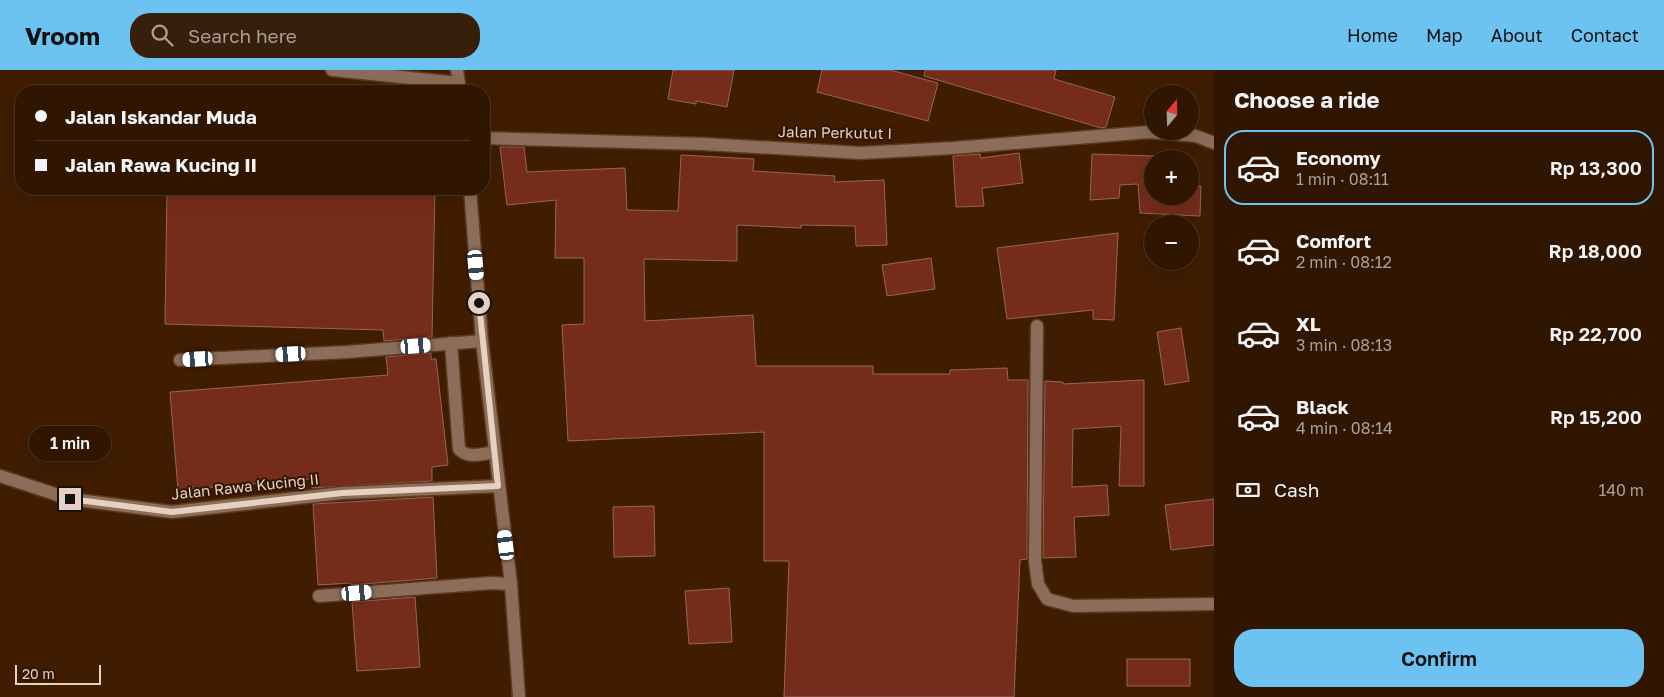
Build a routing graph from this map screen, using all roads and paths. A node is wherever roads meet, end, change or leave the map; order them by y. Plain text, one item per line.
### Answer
1 (332, 70) edge
2 (458, 81) edge
3 (490, 138) edge
4 (1214, 142) edge
5 (470, 195) edge
6 (1038, 326) dead end
7 (482, 341) junction
8 (451, 343) junction
9 (180, 360) dead end
10 (494, 452) junction
11 (0, 476) edge
12 (498, 486) junction
13 (511, 584) junction
14 (319, 596) dead end
15 (1214, 604) edge
16 (519, 697) edge

1 - 2 street
3 - 4 street, Jalan Perkutut I
5 - 7 street
6 - 15 street
7 - 8 street
7 - 10 street
8 - 9 street
8 - 10 street
10 - 12 street
11 - 12 street, Jalan Rawa Kucing II
12 - 13 street
13 - 14 street
13 - 16 street

